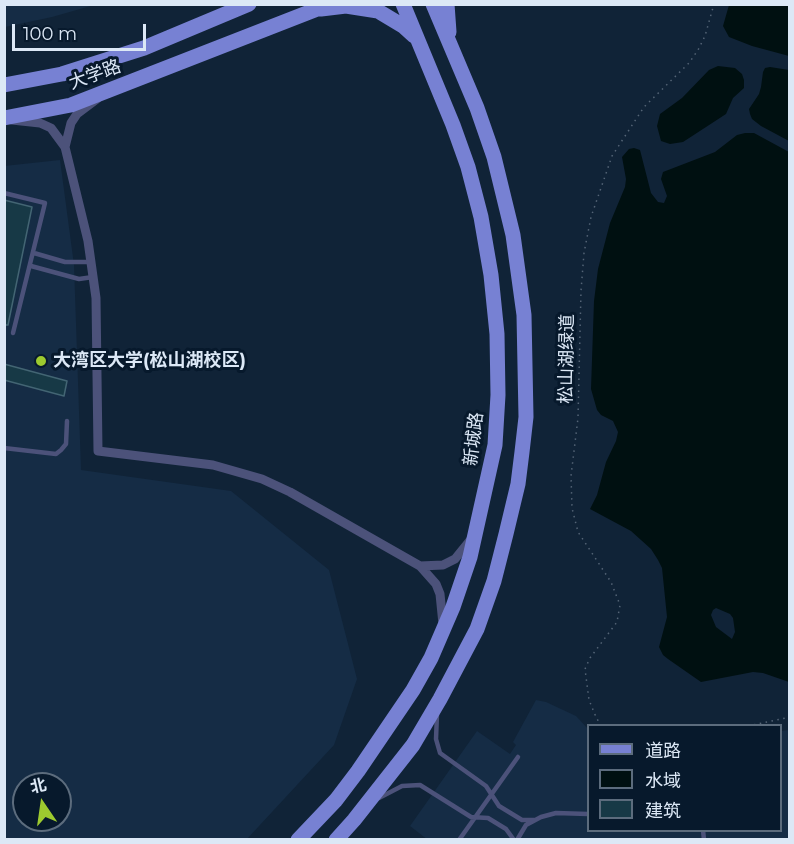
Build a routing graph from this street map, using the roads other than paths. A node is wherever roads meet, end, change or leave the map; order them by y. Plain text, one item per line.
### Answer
1 (249, 4) edge
2 (403, 4) edge
3 (433, 4) edge
4 (447, 4) edge
5 (324, 7) edge
6 (418, 40) junction
7 (451, 47) junction
8 (4, 85) edge
9 (103, 93) junction
10 (4, 118) edge
11 (65, 147) junction
12 (4, 193) edge
13 (34, 253) junction
14 (91, 262) junction
15 (31, 266) junction
16 (93, 277) junction
17 (13, 333) dead end
18 (67, 421) dead end
19 (4, 448) edge
20 (476, 535) junction
21 (420, 566) junction
22 (443, 629) junction
23 (440, 699) junction
24 (518, 757) dead end
25 (491, 792) junction
26 (367, 805) junction
27 (587, 814) edge
28 (475, 817) junction
29 (534, 820) junction
30 (298, 840) edge
31 (336, 840) edge
32 (459, 840) edge
33 (515, 840) edge

1 - 8 main road, 大学路
2 - 6 main road, 新城路
3 - 7 main road
4 - 7 main road
5 - 6 main road, 大学路
5 - 9 main road, 大学路
6 - 20 main road, 新城路
7 - 23 main road
9 - 10 main road, 大学路
9 - 11 street
10 - 11 street
11 - 14 street
12 - 13 lane
13 - 14 lane
13 - 15 lane
14 - 16 street
15 - 16 lane
15 - 17 lane
16 - 21 street
18 - 19 lane
20 - 21 street
20 - 22 main road, 新城路
21 - 22 street
22 - 30 main road, 新城路
23 - 25 lane
23 - 26 main road
24 - 25 lane
25 - 28 lane
25 - 29 lane
26 - 28 lane
26 - 31 main road
27 - 29 lane
28 - 32 lane
28 - 33 lane
29 - 33 lane

